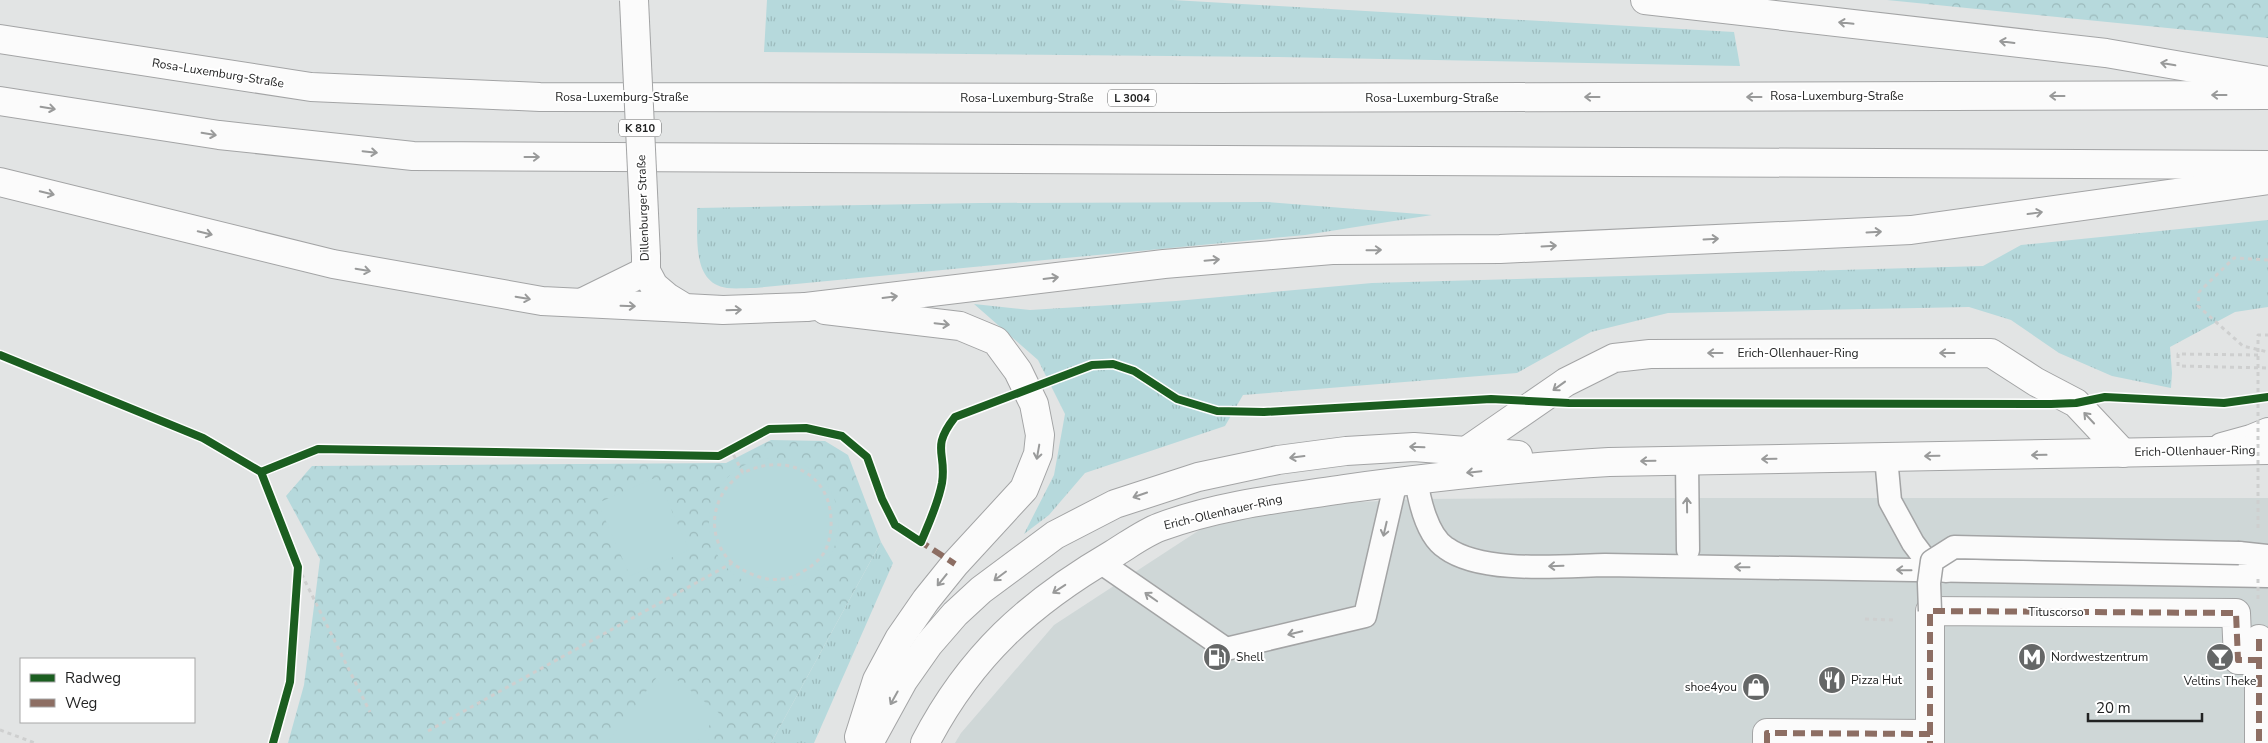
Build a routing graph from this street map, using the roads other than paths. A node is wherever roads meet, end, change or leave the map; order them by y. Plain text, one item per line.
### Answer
1 (634, 0) edge
2 (1644, 0) edge
3 (0, 39) edge
4 (2268, 81) edge
5 (2268, 95) edge
6 (0, 101) edge
7 (2268, 164) edge
8 (2268, 180) edge
9 (0, 182) edge
10 (646, 263) junction
11 (579, 304) junction
12 (806, 307) junction
13 (685, 308) junction
14 (2268, 432) edge
15 (2207, 450) junction
16 (2268, 450) edge
17 (1466, 451) junction
18 (2123, 453) junction
19 (1886, 457) junction
20 (1686, 460) junction
21 (1610, 462) junction
22 (1406, 480) junction
23 (1688, 550) dead end
24 (1100, 562) junction
25 (2265, 569) edge
26 (1930, 611) junction
27 (1767, 738) edge
28 (1930, 738) edge
29 (857, 743) edge
30 (869, 743) edge
31 (926, 743) edge
32 (2260, 743) edge

1 - 10 main road, Dillenburger Straße / K 810, bridge
4 -> 2 main road
5 -> 3 main road, Rosa-Luxemburg-Straße / L 3004
6 -> 7 main road
12 -> 8 main road
9 -> 11 main road
10 - 11 main road
10 - 13 main road, Dillenburger Straße
11 -> 13 main road
13 -> 12 main road
12 -> 29 main road
14 - 15 main road
15 - 16 main road, Erich-Ollenhauer-Ring
15 - 18 main road, Erich-Ollenhauer-Ring
18 -> 17 main road, Erich-Ollenhauer-Ring
17 - 21 main road, Erich-Ollenhauer-Ring
17 -> 30 main road, Erich-Ollenhauer-Ring
18 -> 19 main road, Erich-Ollenhauer-Ring
19 -> 20 main road, Erich-Ollenhauer-Ring
19 - 25 lane
20 -> 21 main road, Erich-Ollenhauer-Ring
23 -> 20 lane
21 -> 22 main road, Erich-Ollenhauer-Ring
22 - 24 main road, Erich-Ollenhauer-Ring
22 -> 24 lane
25 -> 22 lane
24 -> 31 main road, Erich-Ollenhauer-Ring
25 - 26 lane, bridge
26 - 28 main road
26 - 32 main road, Tituscorso
27 - 28 main road

